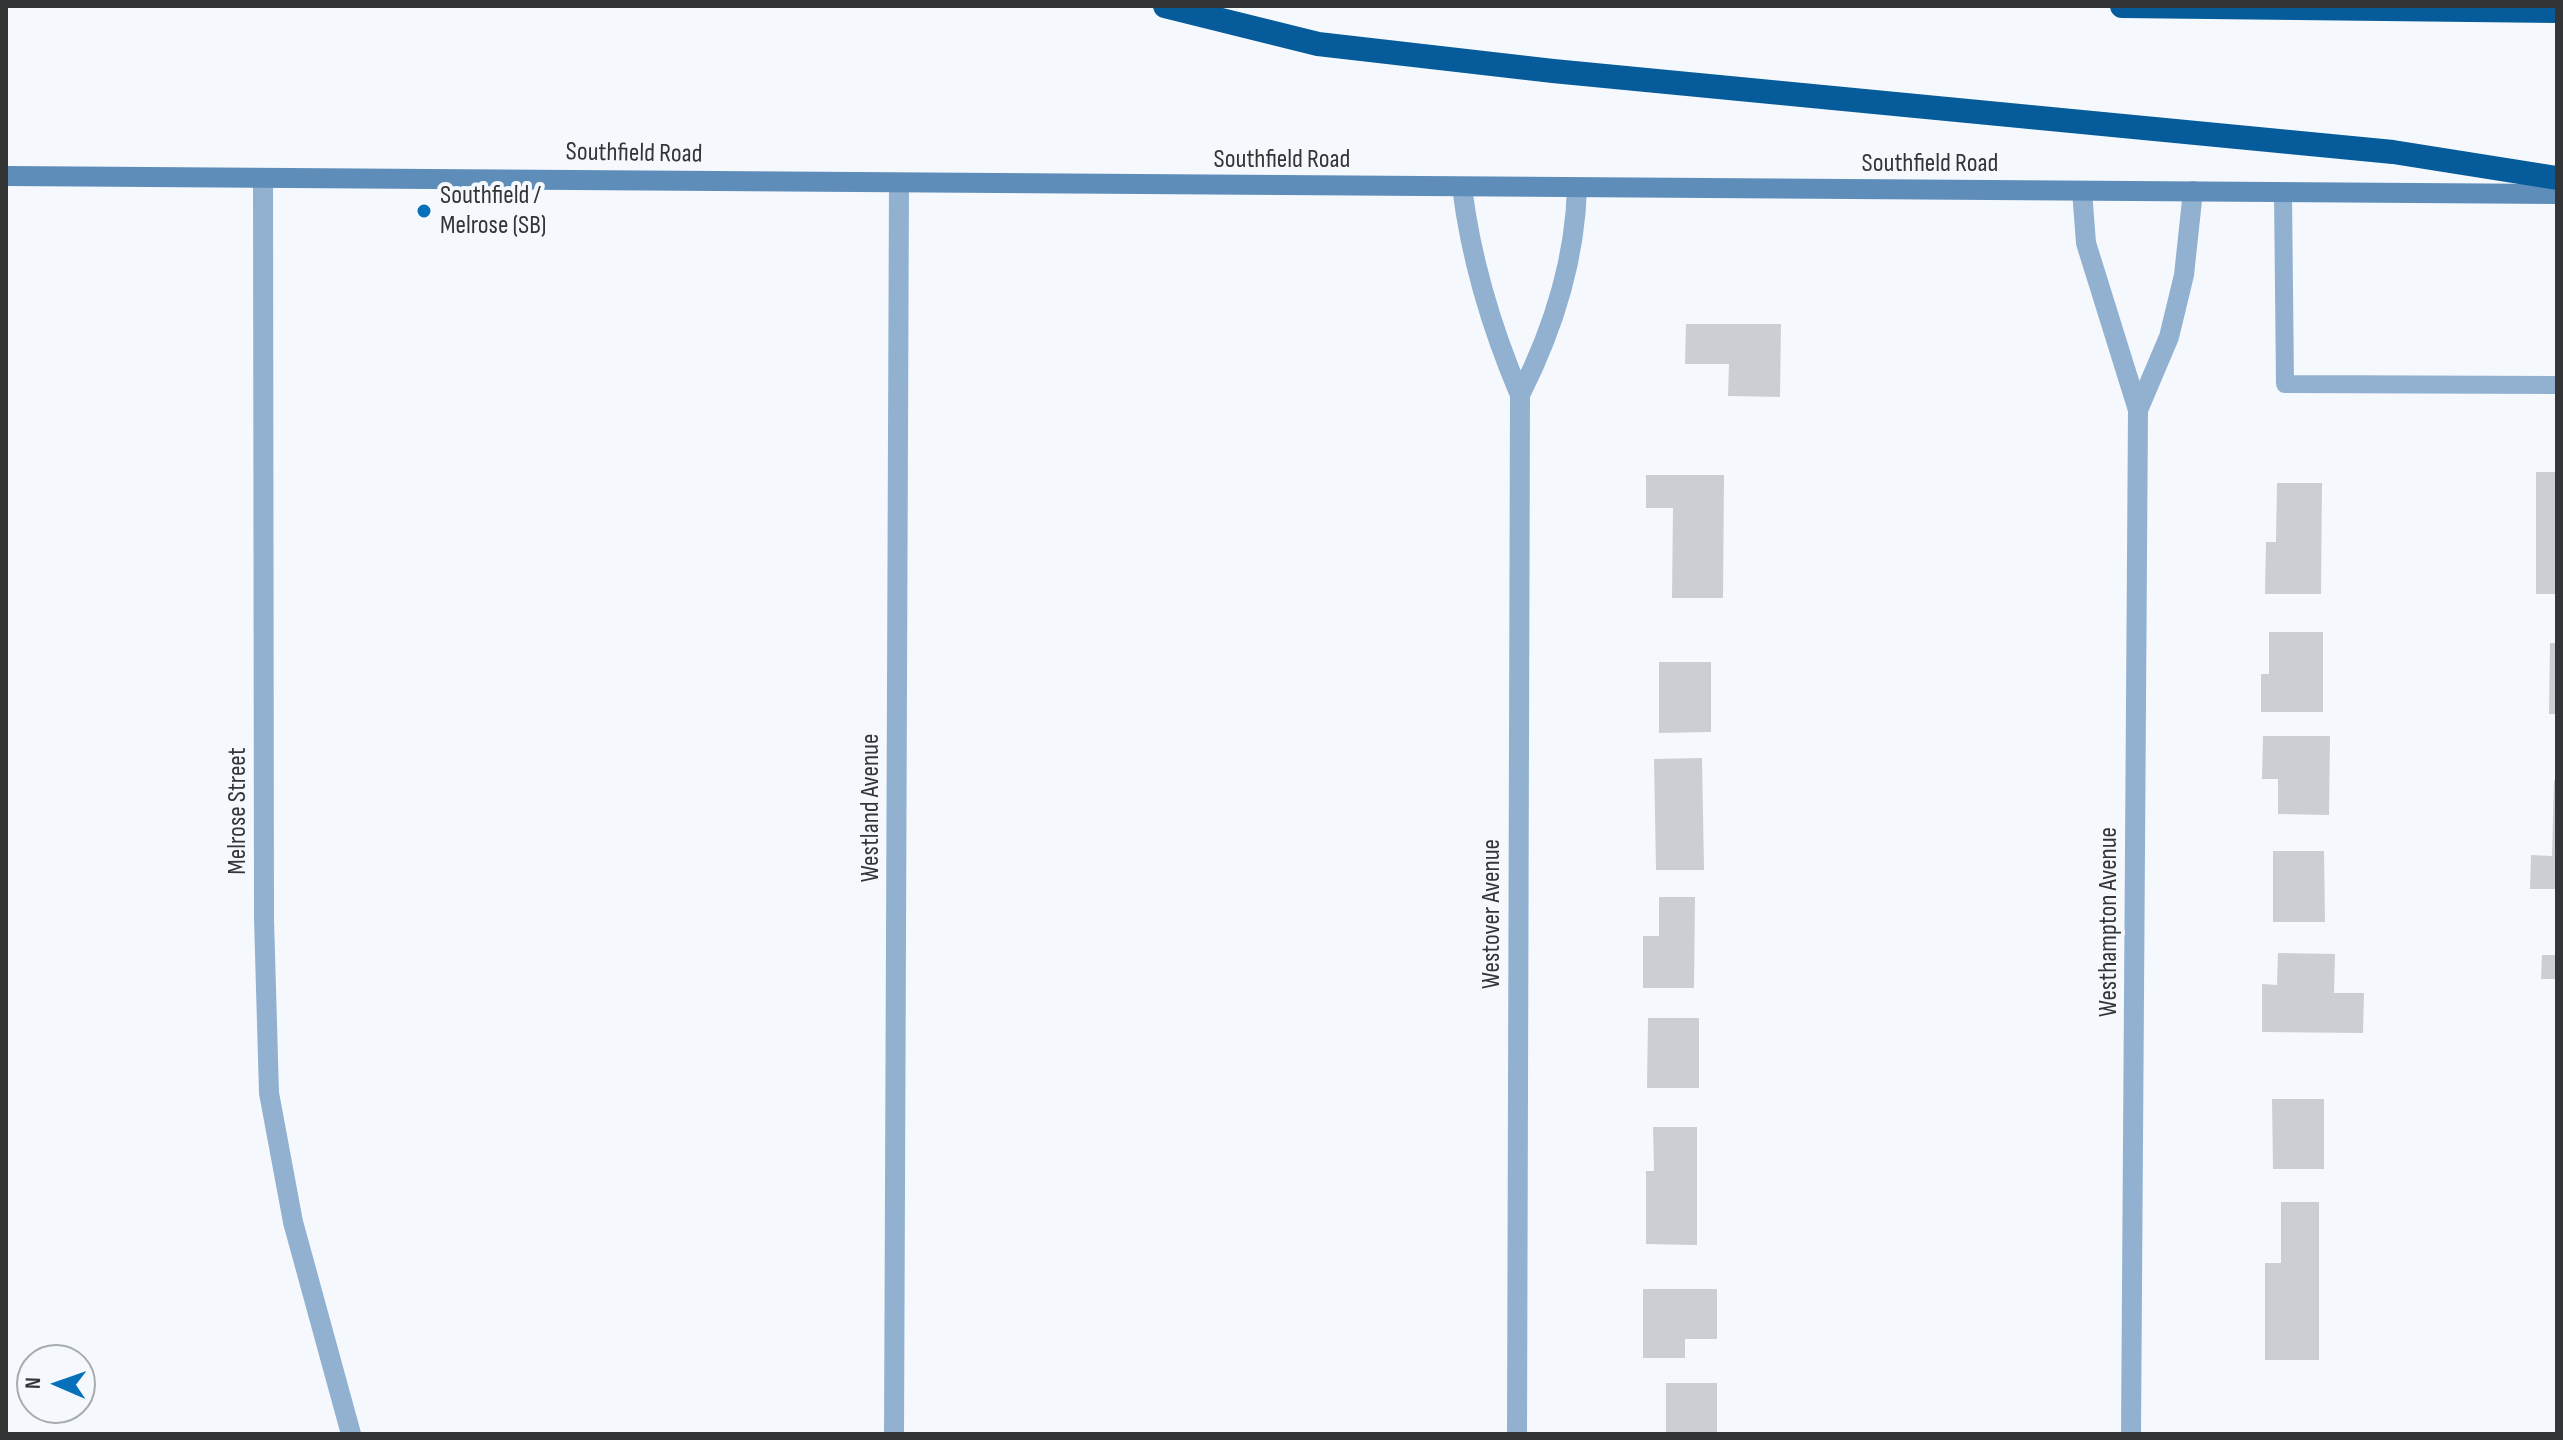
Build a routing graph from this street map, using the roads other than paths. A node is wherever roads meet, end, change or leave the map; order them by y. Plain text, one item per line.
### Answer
1 (1165, 6) edge
2 (2122, 6) edge
3 (2557, 11) edge
4 (6, 176) edge
5 (263, 178) junction
6 (2557, 178) edge
7 (899, 183) junction
8 (1462, 187) junction
9 (1577, 188) junction
10 (2082, 191) junction
11 (2193, 191) junction
12 (2283, 193) junction
13 (2557, 194) edge
14 (2557, 385) edge
15 (1520, 395) junction
16 (2138, 410) junction
17 (351, 1434) edge
18 (894, 1434) edge
19 (1517, 1434) edge
20 (2131, 1434) edge

1 - 6 highway
2 - 3 highway
4 - 5 main road, Southfield Road
5 - 7 main road, Southfield Road
5 - 17 street, Melrose Street
7 - 8 main road, Southfield Road
7 - 18 street, Westland Avenue
8 - 9 main road, Southfield Road
8 - 15 street, Westover Avenue
9 - 10 main road, Southfield Road
9 - 15 street, Westover Avenue
10 - 11 main road, Southfield Road
10 - 16 street, Westhampton Avenue
11 - 12 main road, Southfield Road
11 - 16 street, Westhampton Avenue
12 - 13 main road, Southfield Road
12 - 14 lane
15 - 19 street, Westover Avenue
16 - 20 street, Westhampton Avenue

